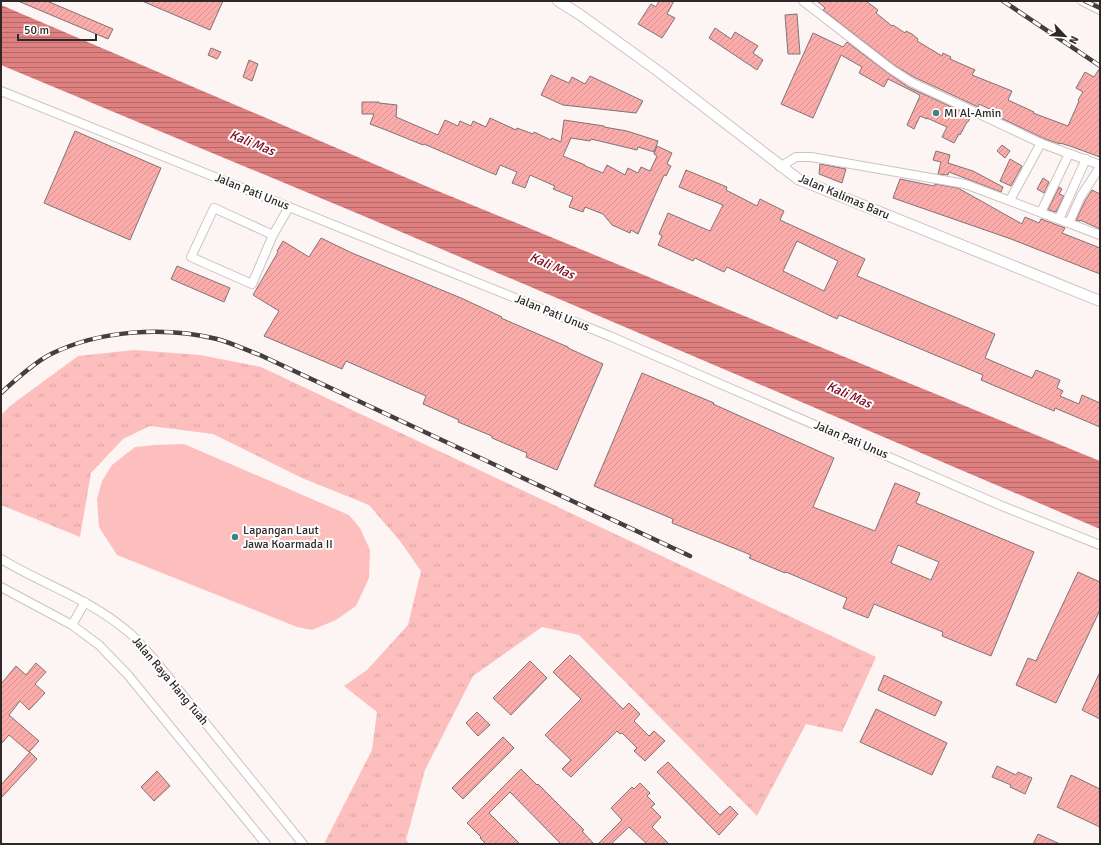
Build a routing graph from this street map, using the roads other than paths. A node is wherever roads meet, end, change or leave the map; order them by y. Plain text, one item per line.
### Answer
1 (558, 1) edge
2 (803, 1) edge
3 (1082, 1) edge
4 (1100, 10) edge
5 (1, 91) edge
6 (1041, 143) junction
7 (1069, 154) junction
8 (1086, 160) junction
9 (780, 166) junction
10 (1100, 166) edge
11 (1010, 200) junction
12 (288, 207) junction
13 (1041, 212) junction
14 (1059, 219) junction
15 (1069, 223) junction
16 (273, 235) junction
17 (1100, 235) edge
18 (1100, 301) edge
19 (1100, 545) edge
20 (1, 559) edge
21 (1, 587) edge
22 (85, 602) junction
23 (72, 625) junction
24 (266, 844) edge
25 (303, 844) edge

1 - 9 street, Jalan Kalimas Baru
2 - 6 street
3 - 4 street
5 - 12 street, Jalan Pati Unus
6 - 7 street
6 - 11 street
7 - 8 street
7 - 13 street
8 - 10 street
8 - 14 street
9 - 11 street
9 - 18 street, Jalan Kalimas Baru
10 - 15 street
11 - 13 street
12 - 16 street
12 - 19 street, Jalan Pati Unus
13 - 14 street
14 - 15 street
15 - 17 street
16 - 16 street
20 - 22 street, Jalan Raya Hang Tuah
21 - 23 street
22 - 23 street
22 - 25 street, Jalan Raya Hang Tuah
23 - 24 street

